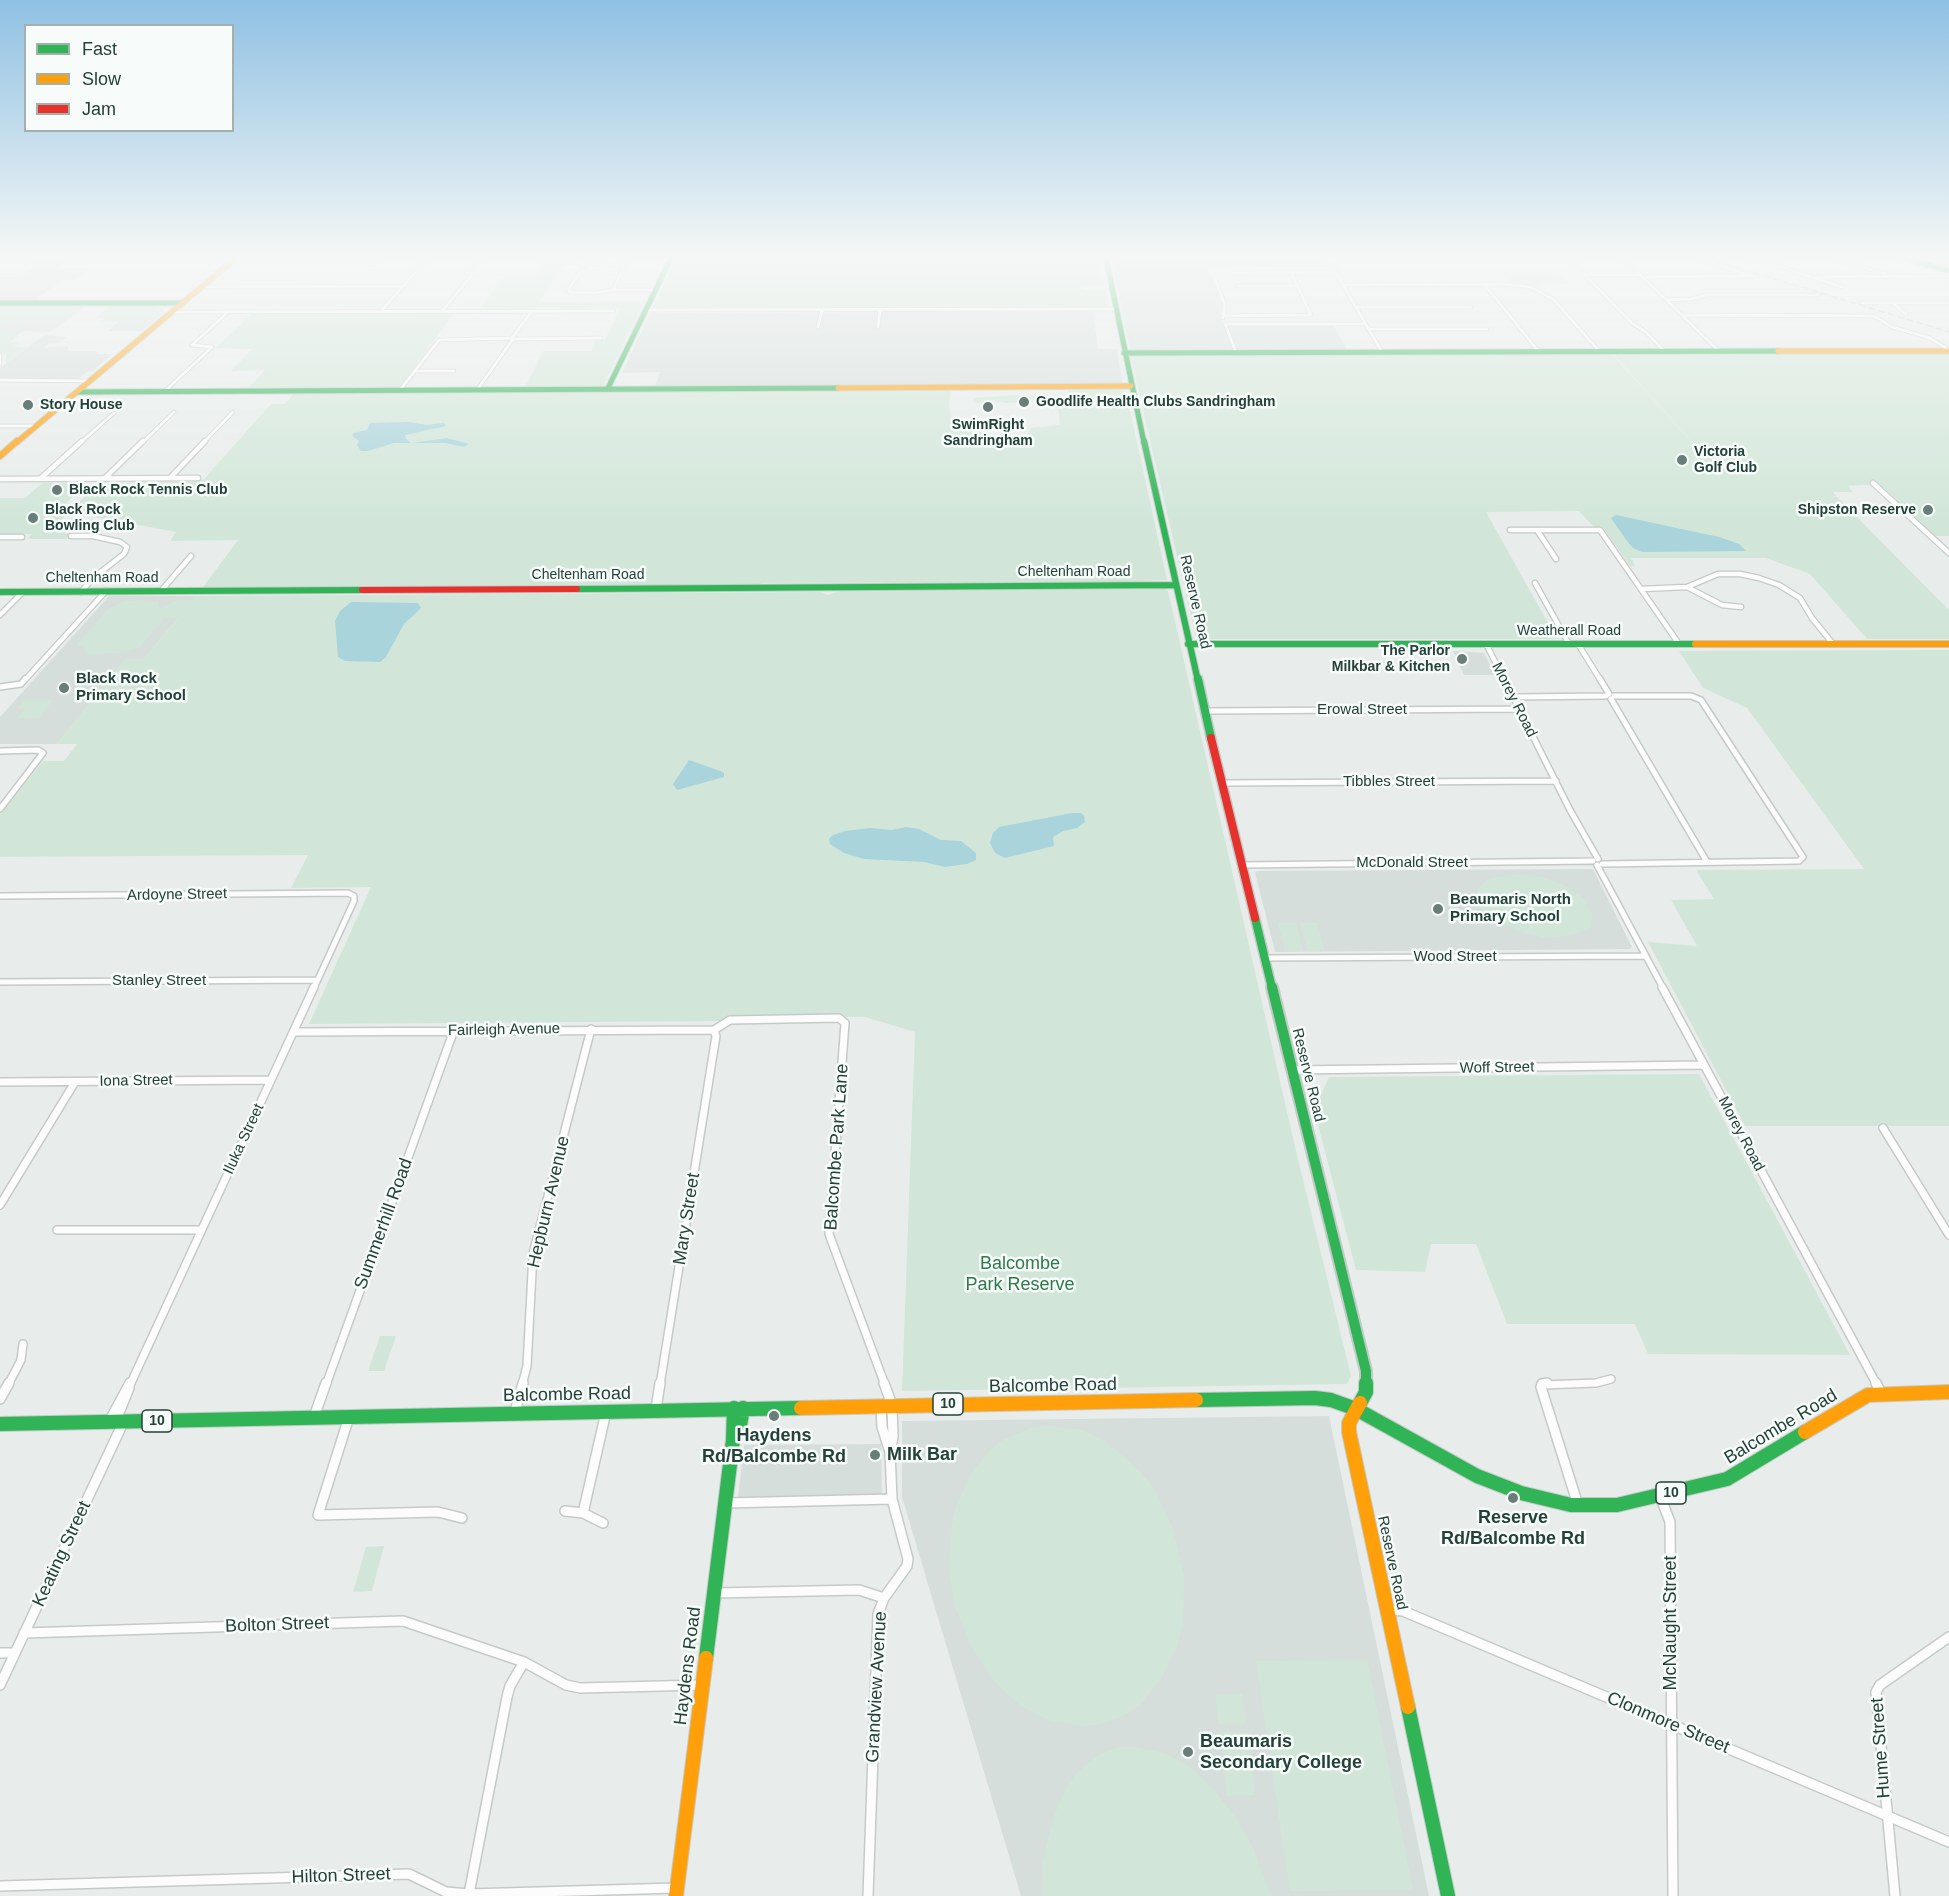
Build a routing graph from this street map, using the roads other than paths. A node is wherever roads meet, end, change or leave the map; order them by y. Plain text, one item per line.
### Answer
1 (131, 346) edge
2 (210, 346) edge
3 (434, 346) edge
4 (507, 346) edge
5 (628, 346) edge
6 (1123, 346) edge
7 (1234, 346) edge
8 (1379, 346) edge
9 (1535, 346) edge
10 (1595, 346) edge
11 (1660, 346) edge
12 (1716, 346) edge
13 (1719, 349) junction
14 (1949, 351) edge
15 (1124, 352) junction
16 (1236, 352) junction
17 (1382, 352) junction
18 (1539, 352) junction
19 (1600, 352) junction
20 (1665, 352) junction
21 (0, 355) edge
22 (0, 364) edge
23 (415, 371) junction
24 (454, 371) dead end
25 (0, 380) edge
26 (90, 381) junction
27 (1131, 386) junction
28 (480, 388) junction
29 (608, 388) junction
30 (400, 390) junction
31 (165, 391) junction
32 (77, 392) junction
33 (174, 412) dead end
34 (233, 412) dead end
35 (114, 413) dead end
36 (0, 426) edge
37 (36, 426) junction
38 (0, 456) edge
39 (105, 478) junction
40 (170, 478) junction
41 (198, 478) dead end
42 (0, 479) edge
43 (40, 479) junction
44 (1873, 483) dead end
45 (1510, 530) dead end
46 (1537, 530) junction
47 (71, 536) dead end
48 (0, 537) edge
49 (22, 537) dead end
50 (1949, 553) edge
51 (191, 556) dead end
52 (1556, 559) dead end
53 (1535, 583) dead end
54 (1175, 585) junction
55 (1687, 587) junction
56 (1641, 589) junction
57 (106, 591) junction
58 (161, 591) junction
59 (0, 592) edge
60 (23, 592) junction
61 (81, 592) junction
62 (1741, 607) dead end
63 (0, 615) edge
64 (1188, 644) junction
65 (1486, 644) junction
66 (1574, 644) junction
67 (1679, 644) junction
68 (1833, 644) junction
69 (1949, 644) edge
70 (0, 687) edge
71 (1610, 696) junction
72 (1513, 697) junction
73 (1519, 709) junction
74 (1204, 711) junction
75 (0, 751) edge
76 (1556, 781) junction
77 (1222, 783) junction
78 (0, 809) edge
79 (1598, 862) junction
80 (1707, 862) junction
81 (1241, 865) junction
82 (0, 896) edge
83 (354, 896) joint
84 (1646, 956) junction
85 (1264, 958) junction
86 (317, 980) junction
87 (0, 982) edge
88 (591, 1029) junction
89 (454, 1030) junction
90 (714, 1030) junction
91 (294, 1032) junction
92 (1704, 1065) junction
93 (1291, 1070) junction
94 (272, 1080) junction
95 (0, 1082) edge
96 (75, 1082) junction
97 (1883, 1128) dead end
98 (0, 1205) edge
99 (57, 1230) dead end
100 (201, 1230) junction
101 (1949, 1235) edge
102 (23, 1344) dead end
103 (1611, 1379) dead end
104 (1949, 1392) edge
105 (1881, 1394) junction
106 (0, 1399) edge
107 (881, 1405) junction
108 (892, 1405) junction
109 (738, 1408) junction
110 (656, 1409) junction
111 (1356, 1409) junction
112 (606, 1411) junction
113 (515, 1412) junction
114 (349, 1417) junction
115 (314, 1418) junction
116 (116, 1422) junction
117 (0, 1424) edge
118 (890, 1452) junction
119 (1660, 1496) junction
120 (892, 1499) junction
121 (725, 1503) junction
122 (1578, 1505) junction
123 (565, 1511) dead end
124 (583, 1513) junction
125 (462, 1518) dead end
126 (603, 1523) dead end
127 (714, 1593) junction
128 (884, 1598) junction
129 (1387, 1610) junction
130 (24, 1633) junction
131 (1949, 1637) edge
132 (0, 1653) edge
133 (15, 1653) junction
134 (524, 1662) junction
135 (0, 1685) edge
136 (702, 1685) junction
137 (1671, 1724) junction
138 (1886, 1815) junction
139 (1949, 1842) edge
140 (0, 1886) edge
141 (677, 1892) edge
142 (469, 1894) junction
143 (868, 1896) edge
144 (1448, 1896) edge
145 (1673, 1896) edge
146 (1895, 1896) edge

1 - 26 main road
2 - 31 street
3 - 23 street
4 - 28 street
5 - 29 main road
6 - 15 main road, Reserve Road
7 - 16 street
8 - 17 street
9 - 18 street
10 - 19 street
11 - 20 street
12 - 13 street
13 - 14 main road
13 - 20 main road
15 - 16 main road
15 - 27 main road, Reserve Road
16 - 17 main road
17 - 18 main road
18 - 19 main road
19 - 20 main road
21 - 22 street
23 - 24 street
23 - 30 street
25 - 26 street
26 - 32 main road
27 - 29 main road
27 - 54 main road, Reserve Road
28 - 29 main road
28 - 30 main road
30 - 31 main road
31 - 32 main road
32 - 37 main road
33 - 39 street
34 - 40 street
35 - 43 street
36 - 37 street
37 - 38 main road
39 - 40 street
39 - 43 street
40 - 41 street
42 - 43 street
44 - 50 street
45 - 46 street
46 - 52 street
46 - 56 street
47 - 61 street
48 - 49 street
51 - 58 street
53 - 66 street
54 - 58 main road, Cheltenham Road
54 - 64 main road, Reserve Road
55 - 56 street
55 - 62 street
55 - 68 street
56 - 67 street
57 - 58 main road, Cheltenham Road
57 - 61 main road, Cheltenham Road
57 - 70 street
59 - 60 main road, Cheltenham Road
60 - 61 main road, Cheltenham Road
60 - 63 street
64 - 65 main road, Weatherall Road
64 - 74 main road, Reserve Road
65 - 66 main road, Weatherall Road
65 - 72 street, Morey Road
66 - 67 main road, Weatherall Road
66 - 71 street
67 - 68 main road, Weatherall Road
68 - 69 main road, Weatherall Road
71 - 72 street
71 - 80 street
71 - 80 street, McDonald Street
72 - 73 street, Morey Road
73 - 74 street, Erowal Street
73 - 76 street, Morey Road
74 - 77 main road, Reserve Road
75 - 78 street
76 - 77 street, Tibbles Street
76 - 79 street, Morey Road
77 - 81 main road, Reserve Road
79 - 80 street, McDonald Street
79 - 81 street, McDonald Street
79 - 84 street, Morey Road
81 - 85 main road, Reserve Road
82 - 83 street, Ardoyne Street
83 - 86 street, Iluka Street
84 - 85 street, Wood Street
84 - 92 street, Morey Road
85 - 93 main road, Reserve Road
86 - 87 street, Stanley Street
86 - 91 street, Iluka Street
88 - 89 street, Fairleigh Avenue
88 - 90 street, Fairleigh Avenue
88 - 113 street, Hepburn Avenue
89 - 91 street, Fairleigh Avenue
89 - 115 street, Summerhill Road
90 - 108 street, Balcombe Park Lane
90 - 110 street, Mary Street
91 - 94 street, Iluka Street
92 - 93 street, Woff Street
92 - 105 street, Morey Road
93 - 111 main road, Reserve Road
94 - 96 street, Iona Street
94 - 100 street, Iluka Street
95 - 96 street, Iona Street
96 - 98 street
97 - 101 street
99 - 100 street
100 - 116 street, Iluka Street
102 - 106 street
103 - 122 street
104 - 105 main road, Balcombe Road / 10
105 - 119 main road, Balcombe Road / 10
107 - 108 main road, Balcombe Road / 10
107 - 109 main road, Balcombe Road / 10
107 - 118 street, Grandview Avenue
108 - 111 main road, Balcombe Road / 10
108 - 118 street, Grandview Avenue
109 - 110 main road, Balcombe Road / 10
109 - 121 main road, Haydens Road
110 - 112 main road, Balcombe Road / 10
111 - 122 main road, Balcombe Road / 10
111 - 129 main road, Reserve Road
112 - 113 main road, Balcombe Road / 10
112 - 124 street
113 - 114 main road, Balcombe Road / 10
114 - 115 main road, Balcombe Road / 10
114 - 125 street
115 - 116 main road, Balcombe Road / 10
116 - 117 main road, Balcombe Road / 10
116 - 130 street, Keating Street
118 - 120 street, Grandview Avenue
119 - 122 main road, Balcombe Road / 10
119 - 137 street, McNaught Street
120 - 121 street
120 - 128 street, Grandview Avenue
121 - 127 main road, Haydens Road
123 - 124 street
124 - 126 street
127 - 128 street
127 - 136 main road, Haydens Road
128 - 143 street, Grandview Avenue
129 - 137 street, Clonmore Street
129 - 144 main road, Reserve Road
130 - 133 street, Keating Street
130 - 134 street, Bolton Street
131 - 138 street, Hume Street
132 - 133 street
133 - 135 street, Keating Street
134 - 136 street, Bolton Street
134 - 142 street
136 - 141 main road, Haydens Road
137 - 138 street, Clonmore Street
137 - 145 street, McNaught Street
138 - 139 street, Clonmore Street
138 - 146 street, Hume Street
140 - 142 street, Hilton Street
141 - 142 street, Hilton Street

